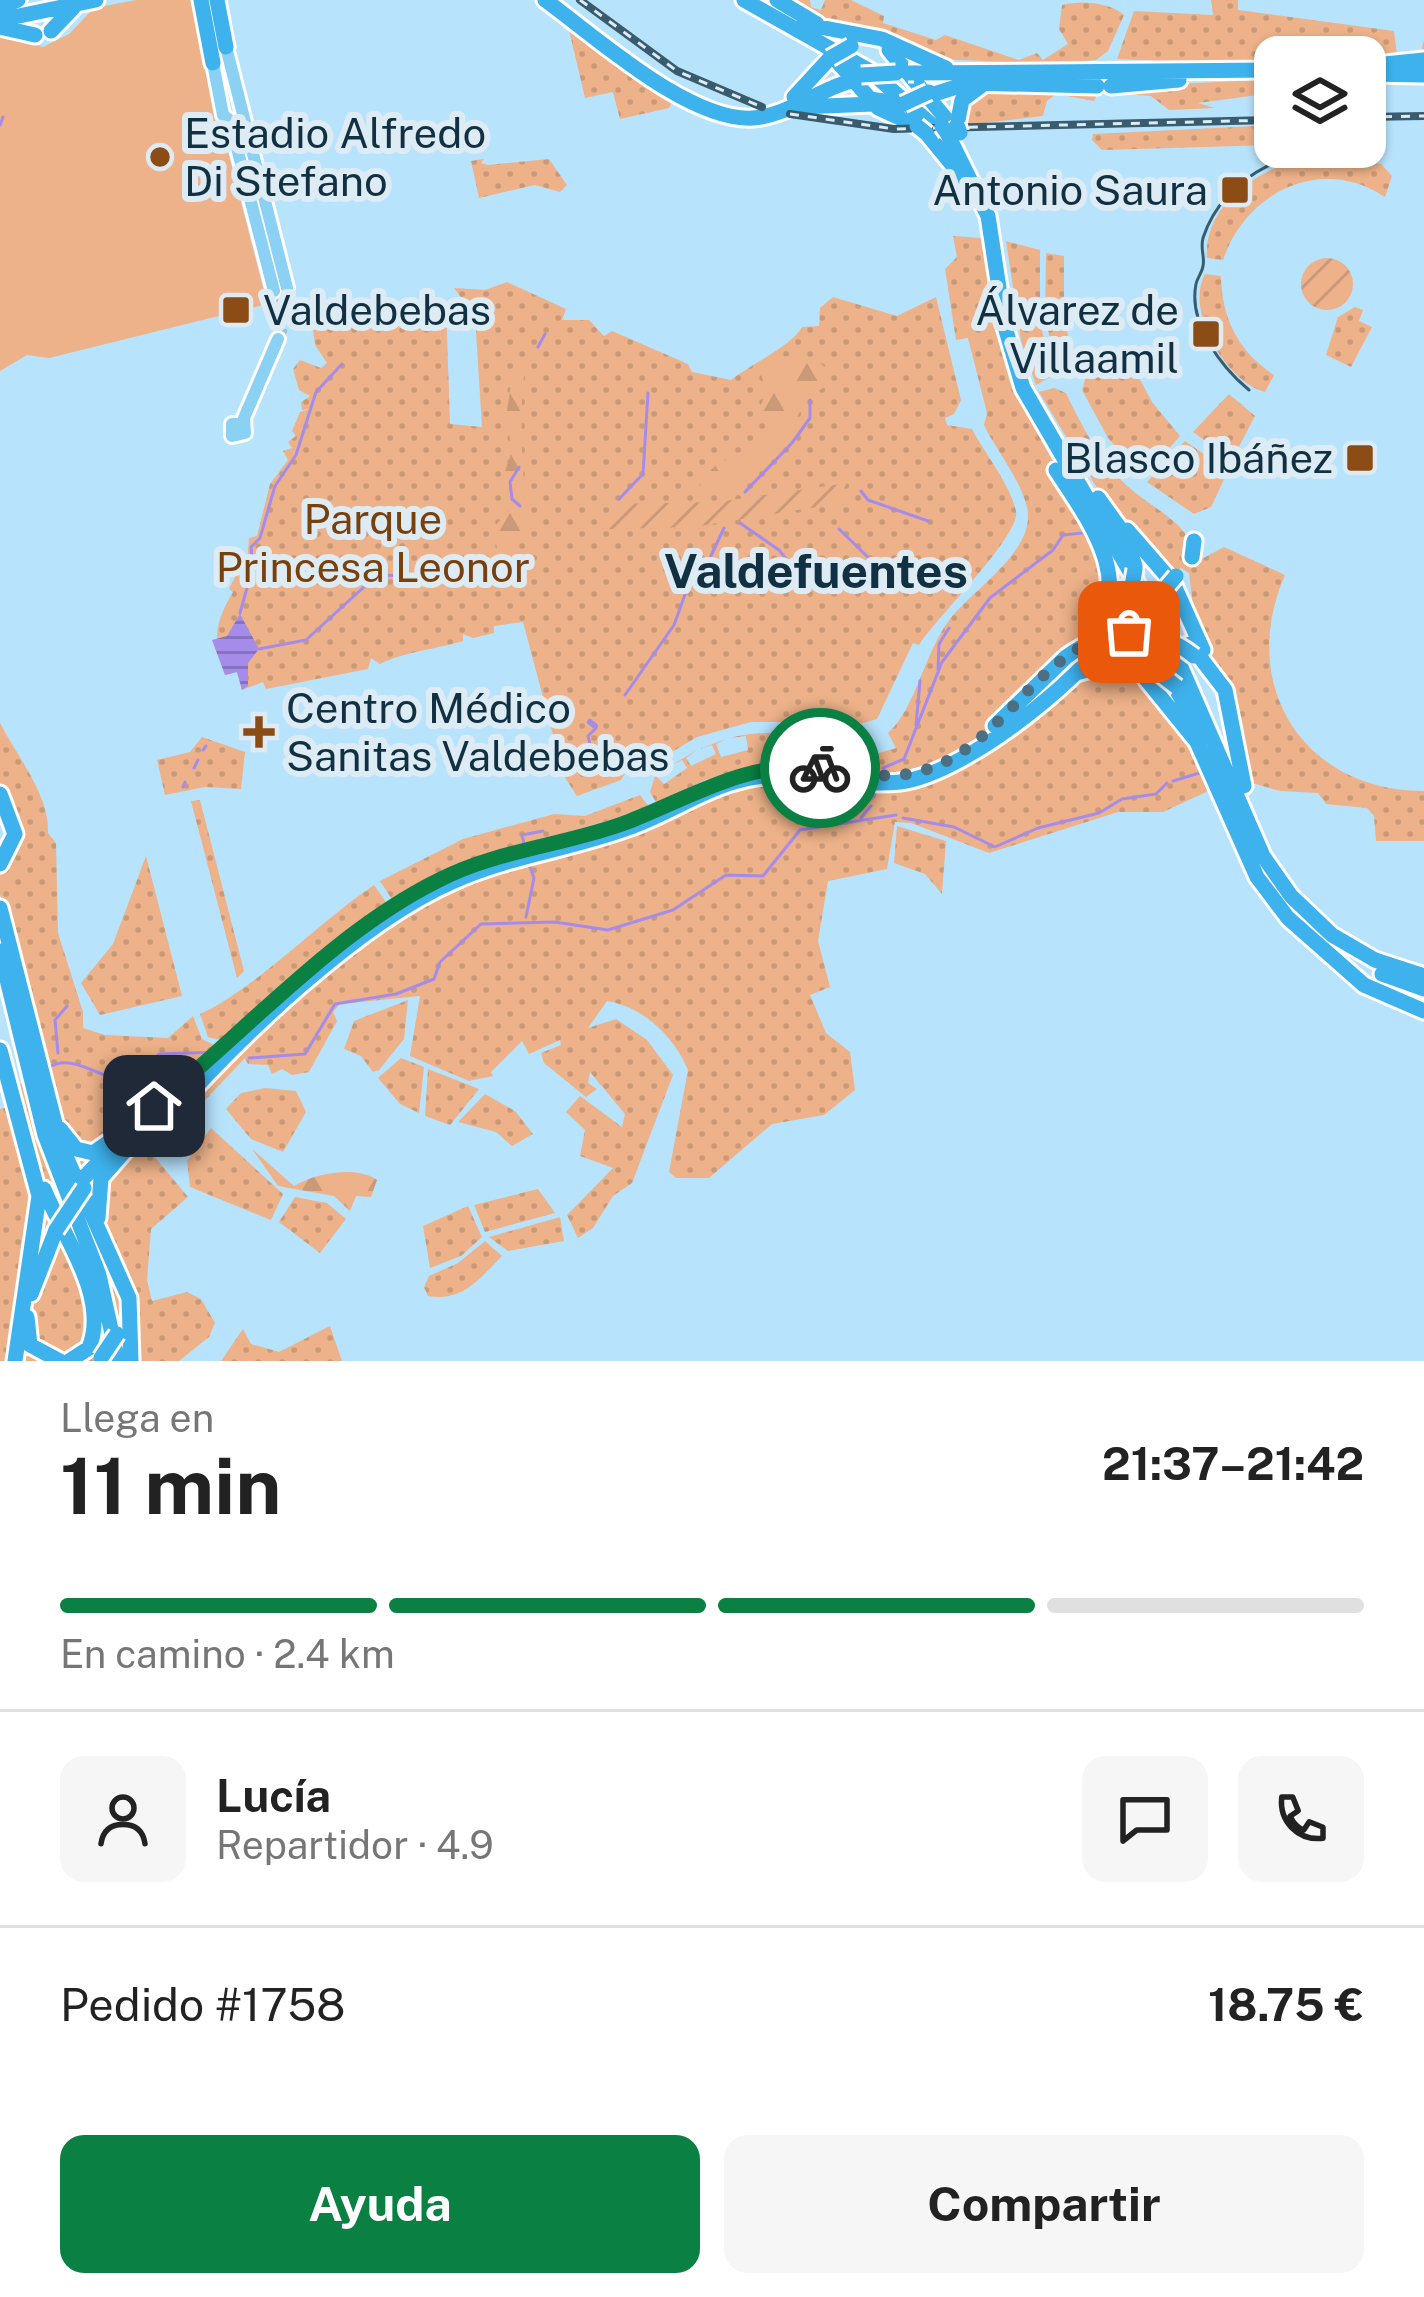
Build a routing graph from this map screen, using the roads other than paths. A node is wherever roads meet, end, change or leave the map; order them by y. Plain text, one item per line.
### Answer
1 (18, 0) edge
2 (47, 0) edge
3 (69, 0) edge
4 (96, 0) edge
5 (203, 0) edge
6 (217, 0) edge
7 (550, 0) edge
8 (745, 0) edge
9 (767, 5) edge
10 (0, 15) edge
11 (852, 40) junction
12 (226, 47) joint
13 (213, 63) joint
14 (938, 66) junction
15 (1200, 70) junction
16 (1386, 70) edge
17 (1421, 70) edge
18 (1254, 71) edge
19 (966, 72) junction
20 (1254, 74) edge
21 (908, 75) junction
22 (1241, 76) junction
23 (855, 78) junction
24 (1000, 80) junction
25 (840, 102) junction
26 (904, 105) junction
27 (782, 106) junction
28 (238, 113) junction
29 (757, 118) junction
30 (943, 130) junction
31 (975, 172) junction
32 (280, 290) tunnel mouth
33 (276, 338) tunnel mouth
34 (1008, 364) junction
35 (240, 423) dead end
36 (1106, 527) junction
37 (1136, 547) junction
38 (1129, 570) junction
39 (1134, 615) junction
40 (1192, 644) junction
41 (1152, 676) junction
42 (1176, 687) junction
43 (1039, 702) junction
44 (1206, 725) junction
45 (974, 746) junction
46 (1220, 781) junction
47 (1245, 791) junction
48 (0, 796) edge
49 (0, 864) edge
50 (0, 908) edge
51 (1333, 925) junction
52 (0, 951) edge
53 (1424, 978) edge
54 (0, 985) edge
55 (1424, 1011) edge
56 (241, 1039) junction
57 (10, 1048) edge
58 (27, 1082) junction
59 (48, 1098) junction
60 (24, 1131) junction
61 (131, 1135) junction
62 (57, 1228) junction
63 (110, 1254) junction
64 (27, 1310) junction
65 (16, 1333) junction
66 (108, 1353) edge
67 (18, 1361) edge
68 (64, 1361) edge
69 (135, 1361) edge

1 - 10 highway
2 - 10 highway
3 - 10 highway
4 - 10 highway
4 - 10 highway
5 - 13 highway
6 - 12 highway
7 - 27 highway
7 - 29 highway
8 - 9 highway
9 - 11 highway
9 - 26 highway
9 - 30 highway
11 - 14 highway
11 - 27 highway, bridge
11 - 30 highway
12 - 28 main road
13 - 28 main road
14 - 15 highway
14 - 19 highway
15 - 18 highway
15 - 19 highway
16 - 17 highway
19 - 21 highway
20 - 22 highway
21 - 23 highway, bridge
21 - 24 highway
22 - 24 highway
22 - 24 highway
23 - 27 highway
23 - 29 highway
24 - 26 highway, bridge
24 - 30 highway
25 - 26 highway
25 - 29 highway
25 - 30 highway
28 - 32 main road
30 - 31 highway
30 - 34 highway
31 - 36 highway
31 - 37 highway
31 - 37 highway
33 - 35 main road
34 - 38 highway
34 - 45 highway
36 - 40 highway
36 - 44 highway
37 - 38 highway
37 - 40 highway
37 - 44 highway
38 - 39 highway, bridge
38 - 44 highway
38 - 46 highway
39 - 40 highway, bridge
39 - 41 highway, bridge
39 - 43 highway
40 - 45 highway, bridge
40 - 47 highway
40 - 47 highway
41 - 42 highway, bridge
41 - 43 highway
41 - 55 highway
42 - 44 highway
42 - 46 highway
43 - 56 highway
44 - 53 highway
44 - 53 highway
45 - 56 highway
46 - 53 highway
47 - 51 highway
48 - 49 highway
50 - 58 highway
51 - 53 highway
51 - 53 highway
52 - 57 highway
54 - 57 highway
56 - 61 highway
57 - 58 highway
57 - 58 highway
58 - 59 highway
58 - 60 highway
58 - 66 highway
59 - 61 highway
59 - 63 highway
60 - 62 highway
60 - 65 highway
61 - 62 highway, bridge
61 - 69 highway
62 - 64 highway
62 - 65 highway
62 - 66 highway
62 - 68 highway
63 - 66 highway
63 - 69 highway
64 - 67 highway
64 - 68 highway
65 - 67 highway

